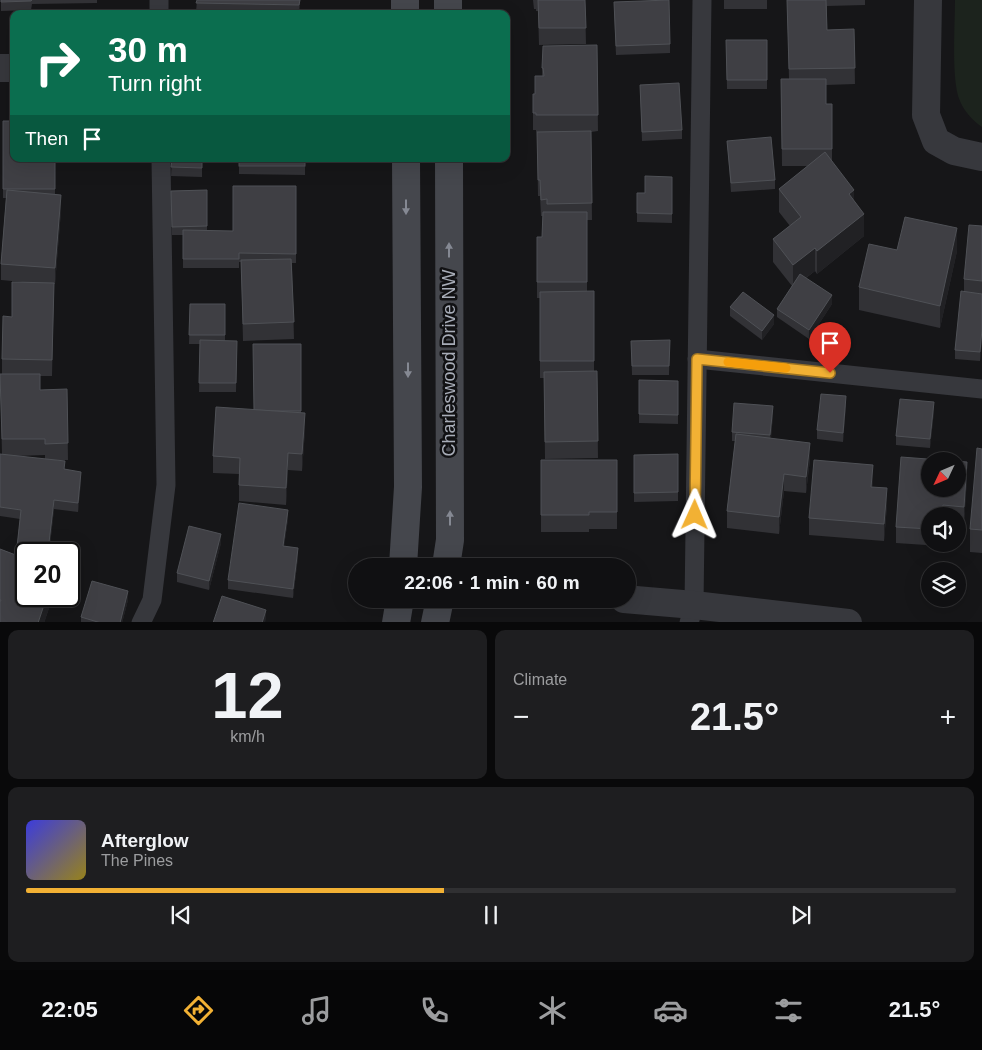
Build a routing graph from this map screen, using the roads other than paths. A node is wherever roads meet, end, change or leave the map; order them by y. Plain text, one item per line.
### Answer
1 (702, 0) edge
2 (928, 0) edge
3 (982, 157) edge
4 (161, 162) edge
5 (406, 162) edge
6 (448, 162) edge
7 (697, 359) junction
8 (982, 389) edge
9 (404, 558) edge
10 (447, 558) edge
11 (636, 602) edge
12 (398, 608) edge
13 (438, 608) edge
14 (692, 614) edge
15 (142, 622) edge
16 (396, 622) edge
17 (435, 622) edge
18 (848, 622) edge

1 - 7 lane
2 - 3 street
4 - 15 lane
5 -> 9 street
10 -> 6 street, Charleswood Drive NW
7 - 8 lane
7 - 14 lane
11 - 14 street
12 - 16 street
13 - 17 street
14 - 18 street

